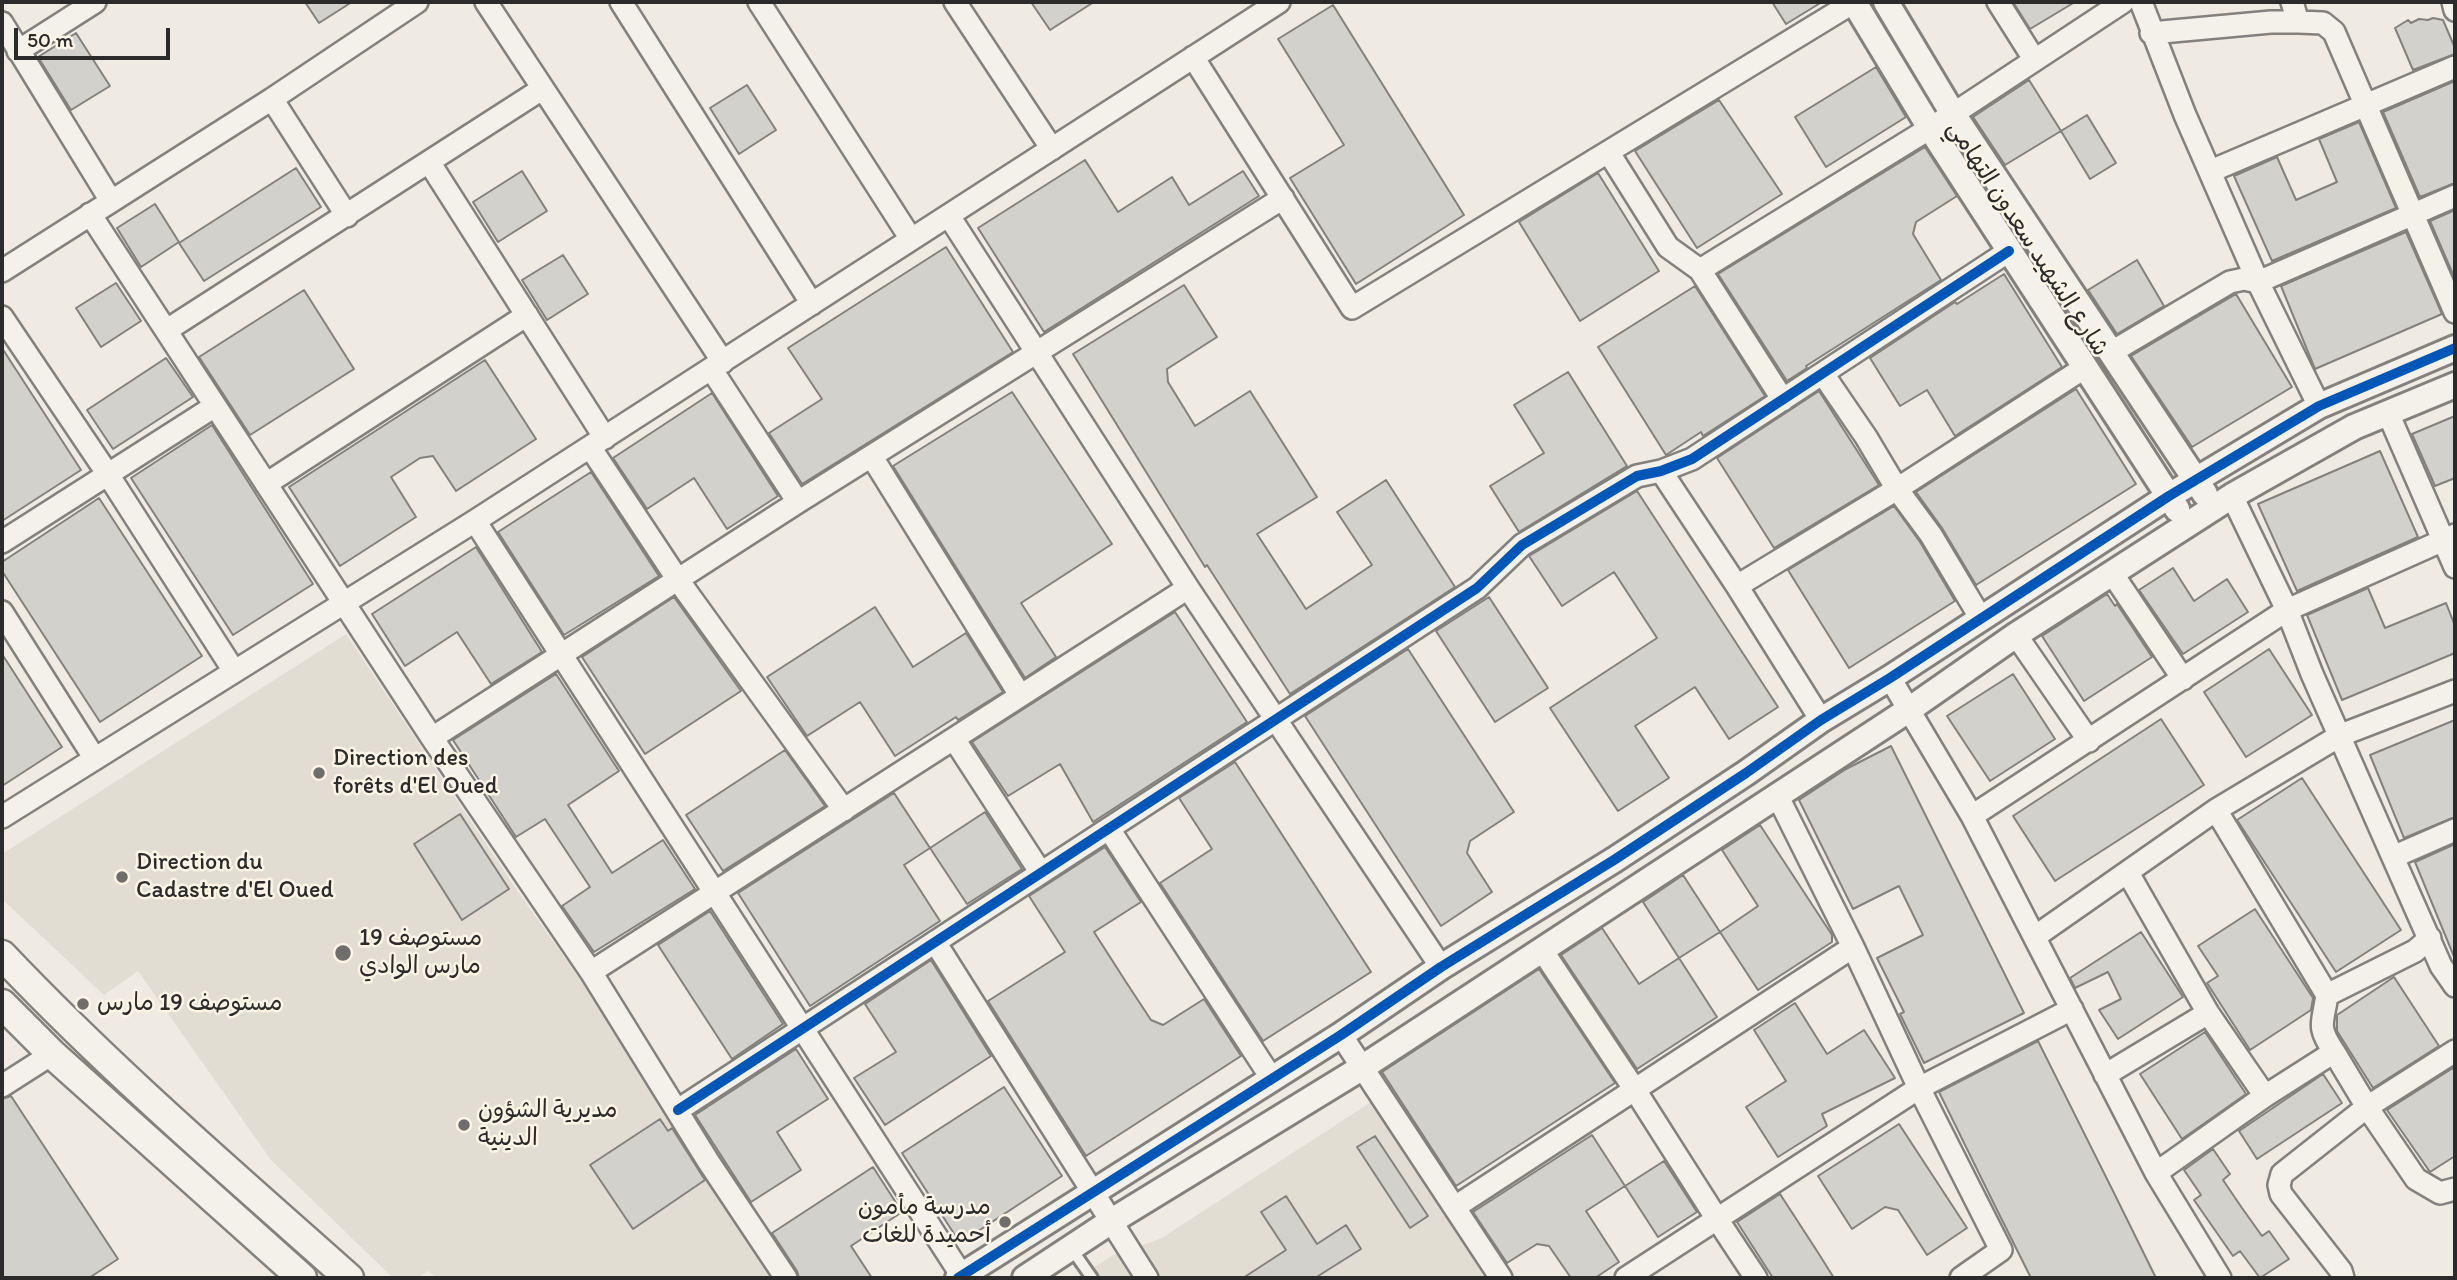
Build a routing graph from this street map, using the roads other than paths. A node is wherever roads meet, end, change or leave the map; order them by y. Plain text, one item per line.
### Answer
1 (95, 2) edge
2 (416, 2) edge
3 (486, 2) edge
4 (621, 2) edge
5 (759, 2) edge
6 (955, 2) edge
7 (1854, 2) edge
8 (1886, 2) edge
9 (1998, 2) edge
10 (2123, 2) edge
11 (2141, 2) edge
12 (2454, 2) edge
13 (1272, 3) edge
14 (2455, 10) edge
15 (2295, 12) edge
16 (2, 23) edge
17 (2151, 33) junction
18 (18, 51) junction
19 (1193, 57) junction
20 (2034, 60) junction
21 (2455, 66) edge
22 (542, 89) junction
23 (272, 99) junction
24 (2365, 105) junction
25 (1953, 114) junction
26 (1930, 128) junction
27 (1052, 149) junction
28 (1609, 153) junction
29 (429, 162) junction
30 (2211, 172) junction
31 (2455, 196) edge
32 (1283, 198) junction
33 (111, 201) junction
34 (90, 214) junction
35 (2413, 215) junction
36 (347, 216) junction
37 (949, 216) junction
38 (911, 239) junction
39 (2009, 251) junction
40 (1700, 270) junction
41 (2, 271) edge
42 (2258, 282) junction
43 (812, 304) junction
44 (2455, 312) edge
45 (527, 316) junction
46 (2, 317) edge
47 (167, 330) junction
48 (2455, 348) edge
49 (2110, 353) junction
50 (1037, 355) junction
51 (718, 366) junction
52 (2084, 368) junction
53 (1823, 374) junction
54 (2455, 385) edge
55 (1783, 400) junction
56 (215, 405) junction
57 (2319, 406) junction
58 (2388, 414) junction
59 (597, 443) junction
60 (872, 457) junction
61 (1661, 471) junction
62 (107, 473) junction
63 (2196, 481) junction
64 (267, 484) junction
65 (1897, 489) junction
66 (2169, 496) junction
67 (798, 502) junction
68 (2223, 502) junction
69 (475, 521) junction
70 (2187, 524) junction
71 (2450, 538) edge
72 (2, 542) edge
73 (2455, 567) edge
74 (2112, 573) junction
75 (678, 580) junction
76 (1737, 586) junction
77 (1188, 588) junction
78 (344, 602) junction
79 (2287, 610) junction
80 (2, 613) edge
81 (1980, 617) junction
82 (2016, 635) junction
83 (562, 655) junction
84 (234, 671) junction
85 (1890, 678) junction
86 (2183, 679) junction
87 (2455, 691) edge
88 (1020, 695) junction
89 (1910, 709) junction
90 (1275, 720) junction
91 (1821, 720) junction
92 (2341, 736) junction
93 (432, 738) junction
94 (954, 738) junction
95 (2089, 741) junction
96 (95, 760) junction
97 (1777, 795) junction
98 (844, 810) junction
99 (2216, 810) junction
100 (1972, 816) junction
101 (2, 817) edge
102 (1109, 829) junction
103 (2455, 830) edge
104 (2393, 857) junction
105 (1041, 873) junction
106 (2128, 873) junction
107 (716, 892) junction
108 (2036, 936) junction
109 (2430, 938) junction
110 (935, 942) junction
111 (1853, 947) junction
112 (1542, 950) junction
113 (2, 955) edge
114 (2448, 963) edge
115 (1441, 967) junction
116 (591, 972) junction
117 (2455, 986) edge
118 (2327, 995) junction
119 (2, 1004) edge
120 (2072, 1009) junction
121 (2208, 1013) junction
122 (803, 1028) junction
123 (1341, 1035) junction
124 (2455, 1051) edge
125 (2334, 1052) junction
126 (52, 1054) junction
127 (1363, 1067) junction
128 (2105, 1075) junction
129 (1272, 1079) junction
130 (2, 1086) edge
131 (1919, 1088) junction
132 (1635, 1090) junction
133 (2265, 1096) junction
134 (2367, 1107) junction
135 (678, 1110) junction
136 (2156, 1173) junction
137 (2455, 1189) edge
138 (1091, 1193) junction
139 (1455, 1207) junction
140 (1717, 1219) junction
141 (1110, 1222) junction
142 (1071, 1248) junction
143 (960, 1277) edge
144 (302, 1278) edge
145 (349, 1278) edge
146 (786, 1278) edge
147 (1024, 1278) edge
148 (1092, 1278) edge
149 (1147, 1278) edge
150 (1502, 1278) edge
151 (1626, 1278) edge
152 (1756, 1278) edge
153 (1961, 1278) edge
154 (2220, 1278) edge
155 (2343, 1278) edge

1 - 18 street
2 - 23 street
3 - 22 street
4 - 43 street
5 - 38 street
6 - 27 street
7 - 26 street, شارع الشهيد سعدون التهامي
7 - 28 street
8 - 25 street, شارع الشهيد سعدون التهامي
9 - 20 street
10 - 20 street
11 - 17 street
12 - 14 street
13 - 19 street
15 - 17 street
15 - 24 street
16 - 18 street
17 - 30 street
18 - 33 street
19 - 27 street
19 - 32 street
20 - 25 street
21 - 24 street
22 - 29 street
22 - 51 street
23 - 33 street
23 - 36 street
24 - 30 street
24 - 35 street
25 - 26 street
25 - 49 street, شارع الشهيد سعدون التهامي
26 - 39 street, شارع الشهيد سعدون التهامي
26 - 40 street
27 - 37 street
28 - 32 street
28 - 40 street
29 - 36 street
29 - 45 street
30 - 42 street
31 - 35 street
32 - 50 street
33 - 34 street
34 - 41 street
34 - 47 street
35 - 42 street
35 - 44 street
36 - 47 street
37 - 38 street
37 - 50 street
38 - 43 street
39 - 52 street, شارع الشهيد سعدون التهامي
39 - 53 street
40 - 55 street
42 - 49 street
42 - 57 street
43 - 51 street
45 - 59 street
45 - 64 street
46 - 62 street
47 - 56 street
48 - 57 street
49 - 63 street, شارع الشهيد سعدون التهامي
50 - 60 street
50 - 77 street
51 - 59 street
51 - 67 street
52 - 65 street
52 - 66 street, شارع الشهيد سعدون التهامي
53 - 55 street
53 - 65 street
54 - 58 street
55 - 61 street
56 - 62 street
56 - 64 street
57 - 63 street
58 - 68 street
58 - 71 street
59 - 69 street
59 - 75 street
60 - 67 street
60 - 88 street
61 - 76 street
61 - 90 street
62 - 72 street
62 - 84 street
63 - 66 street
63 - 68 street, شارع الشهيد سعدون التهامي
64 - 78 street
65 - 76 street
65 - 81 street
66 - 70 street, شارع الشهيد سعدون التهامي
66 - 81 street
67 - 75 street
68 - 70 street
68 - 79 street
69 - 78 street
69 - 83 street
70 - 74 street
71 - 73 street
71 - 79 street
74 - 82 street
74 - 86 street
75 - 83 street
75 - 98 street
76 - 91 street
77 - 88 street
77 - 90 street
78 - 84 street
78 - 93 street
79 - 86 street
79 - 92 street
80 - 96 street
81 - 85 street
82 - 89 street
82 - 95 street
83 - 93 street
83 - 107 street
84 - 96 street
85 - 89 street
85 - 91 street
86 - 95 street
87 - 92 street
88 - 94 street
89 - 97 street
89 - 100 street
90 - 102 street
90 - 115 street
91 - 115 street
92 - 99 street
92 - 104 street
93 - 116 street
94 - 98 street
94 - 105 street
95 - 100 street
96 - 101 street
97 - 111 street
97 - 112 street
98 - 107 street
99 - 106 street
99 - 118 street
100 - 108 street
102 - 105 street
102 - 129 street
103 - 104 street
104 - 109 street
105 - 110 street
106 - 108 street
106 - 121 street
107 - 116 street
107 - 122 street
108 - 120 street
109 - 114 street
109 - 118 street
110 - 122 street
110 - 138 street
111 - 131 street
111 - 132 street
112 - 127 street
112 - 132 street
113 - 145 main road
114 - 117 street
115 - 123 street
116 - 135 street
118 - 125 street
119 - 126 main road
120 - 128 street
120 - 131 street
121 - 128 street
121 - 133 street
122 - 135 street
122 - 143 street
123 - 127 street
123 - 129 street
124 - 134 street
125 - 133 street
125 - 134 street
126 - 130 street
126 - 144 main road
127 - 139 street
127 - 141 street
128 - 136 street
129 - 138 street
131 - 140 street
131 - 153 street
132 - 139 street
132 - 140 street
133 - 136 street
134 - 137 street
134 - 155 street
135 - 146 street
136 - 154 street
138 - 141 street
138 - 143 street
139 - 150 street
140 - 151 street
140 - 152 street
141 - 142 street
141 - 149 street
142 - 147 street
142 - 148 lane

